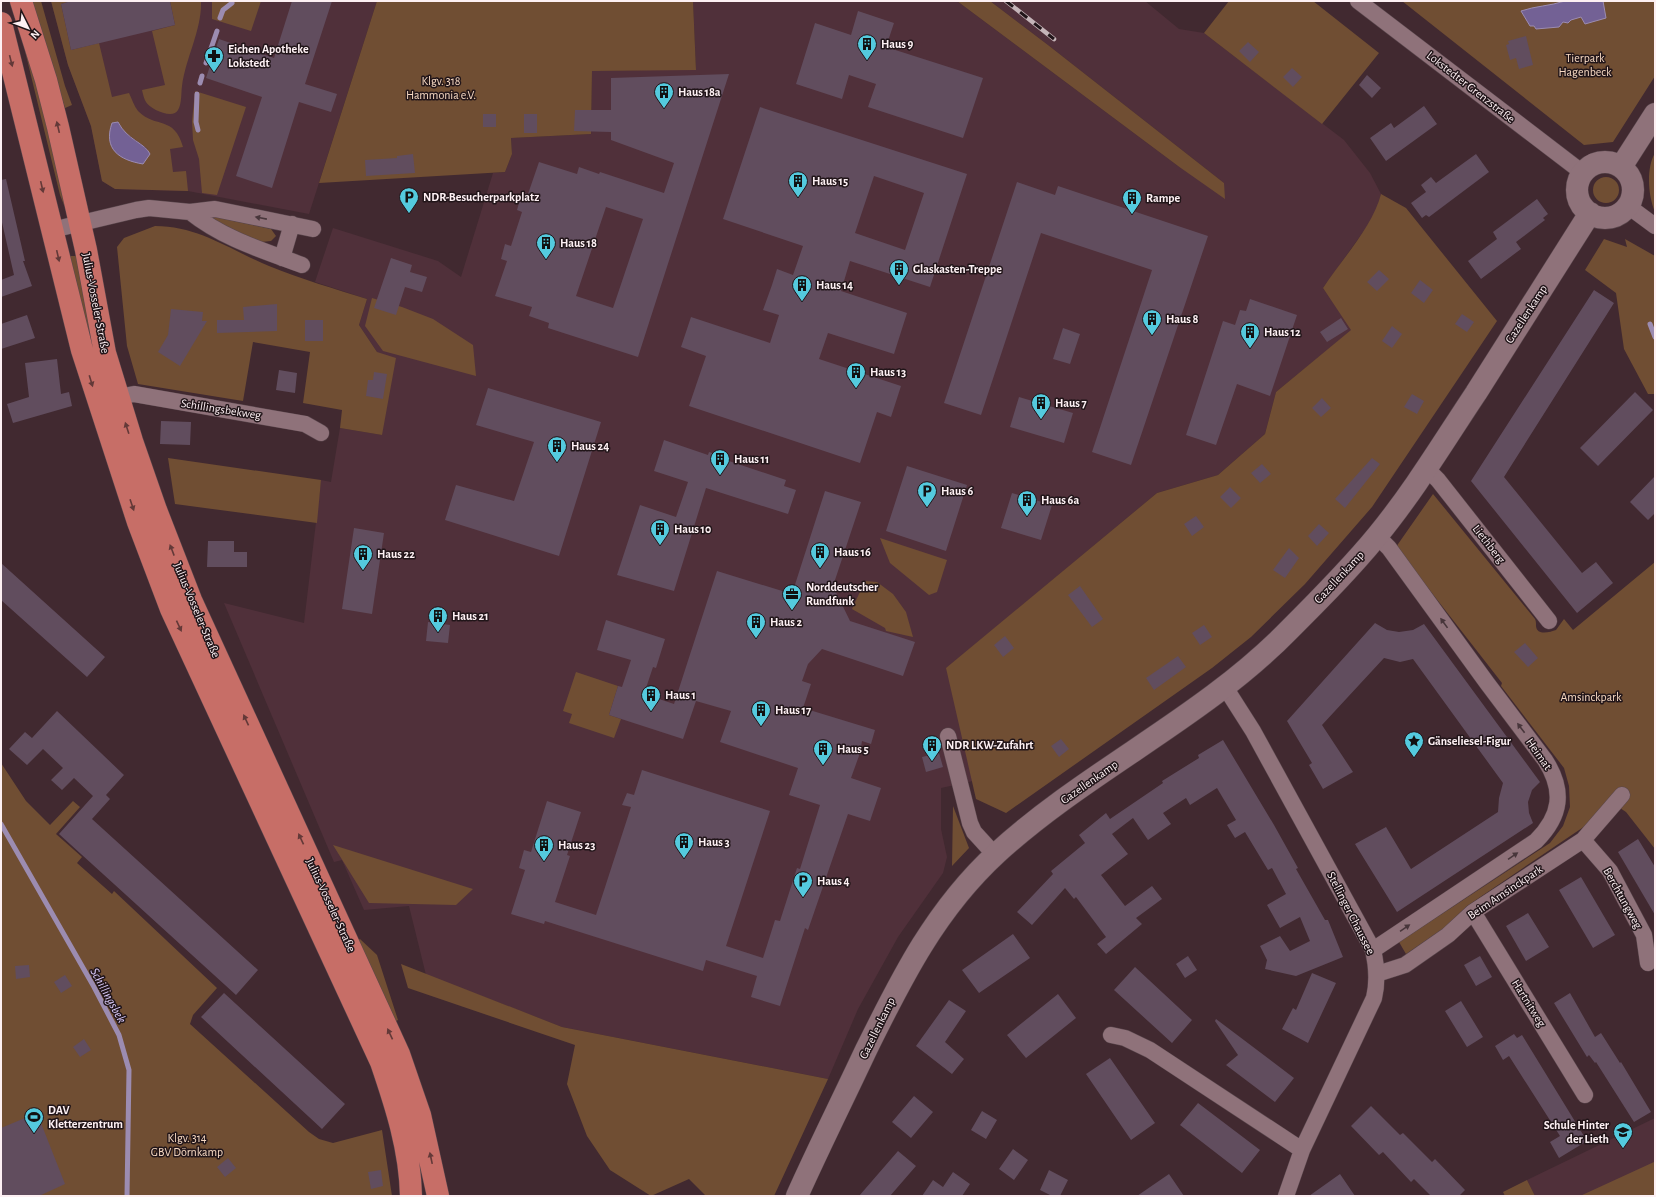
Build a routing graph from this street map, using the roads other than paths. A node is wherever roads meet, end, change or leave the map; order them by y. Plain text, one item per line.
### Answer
1 (21, 1) edge
2 (1358, 1) edge
3 (1, 23) edge
4 (1655, 114) edge
5 (1621, 167) junction
6 (1583, 173) junction
7 (1628, 206) junction
8 (190, 212) junction
9 (1590, 213) junction
10 (80, 224) junction
11 (292, 224) junction
12 (1655, 226) edge
13 (313, 229) dead end
14 (52, 230) junction
15 (282, 258) junction
16 (302, 265) dead end
17 (118, 398) junction
18 (321, 433) dead end
19 (1427, 469) junction
20 (1377, 536) junction
21 (1549, 621) dead end
22 (1225, 687) junction
23 (948, 736) dead end
24 (1622, 795) dead end
25 (1583, 840) junction
26 (995, 855) junction
27 (1473, 912) junction
28 (1373, 950) junction
29 (1648, 962) dead end
30 (1377, 974) junction
31 (1111, 1034) dead end
32 (1585, 1095) dead end
33 (1302, 1150) junction
34 (1289, 1194) edge
35 (412, 1196) edge
36 (438, 1196) edge
37 (797, 1196) edge

10 -> 1 main road, Julius-Vosseler-Straße
2 - 6 street, Lokstedter Grenzstraße
3 -> 14 main road, Julius-Vosseler-Straße
4 - 5 street
5 - 6 street
5 - 7 street
6 - 9 street
7 - 9 street
7 - 12 street
8 - 10 street
11 -> 8 street
8 - 15 street
9 - 19 street, Gazellenkamp
10 - 14 street
10 - 17 main road, Julius-Vosseler-Straße
11 - 13 street
11 - 15 street
14 -> 35 main road, Julius-Vosseler-Straße
15 - 16 street
17 - 18 street, Schillingsbekweg
36 -> 17 main road, Julius-Vosseler-Straße
19 - 20 street, Gazellenkamp
19 - 21 street, Liethberg
20 - 22 street, Gazellenkamp
28 -> 20 street, Heimat
22 - 26 street, Gazellenkamp
22 - 28 street, Stellinger Chaussee
23 - 26 street
24 - 25 street, Beim Amsinckpark
25 - 27 street, Beim Amsinckpark
25 - 29 street, Berchtungweg
26 - 37 street, Gazellenkamp
27 - 30 street, Beim Amsinckpark
27 - 32 street, Hartnitweg
28 - 30 street, Stellinger Chaussee
30 - 33 street, Stellinger Chaussee
31 - 33 street
33 - 34 street, Stellinger Chaussee

